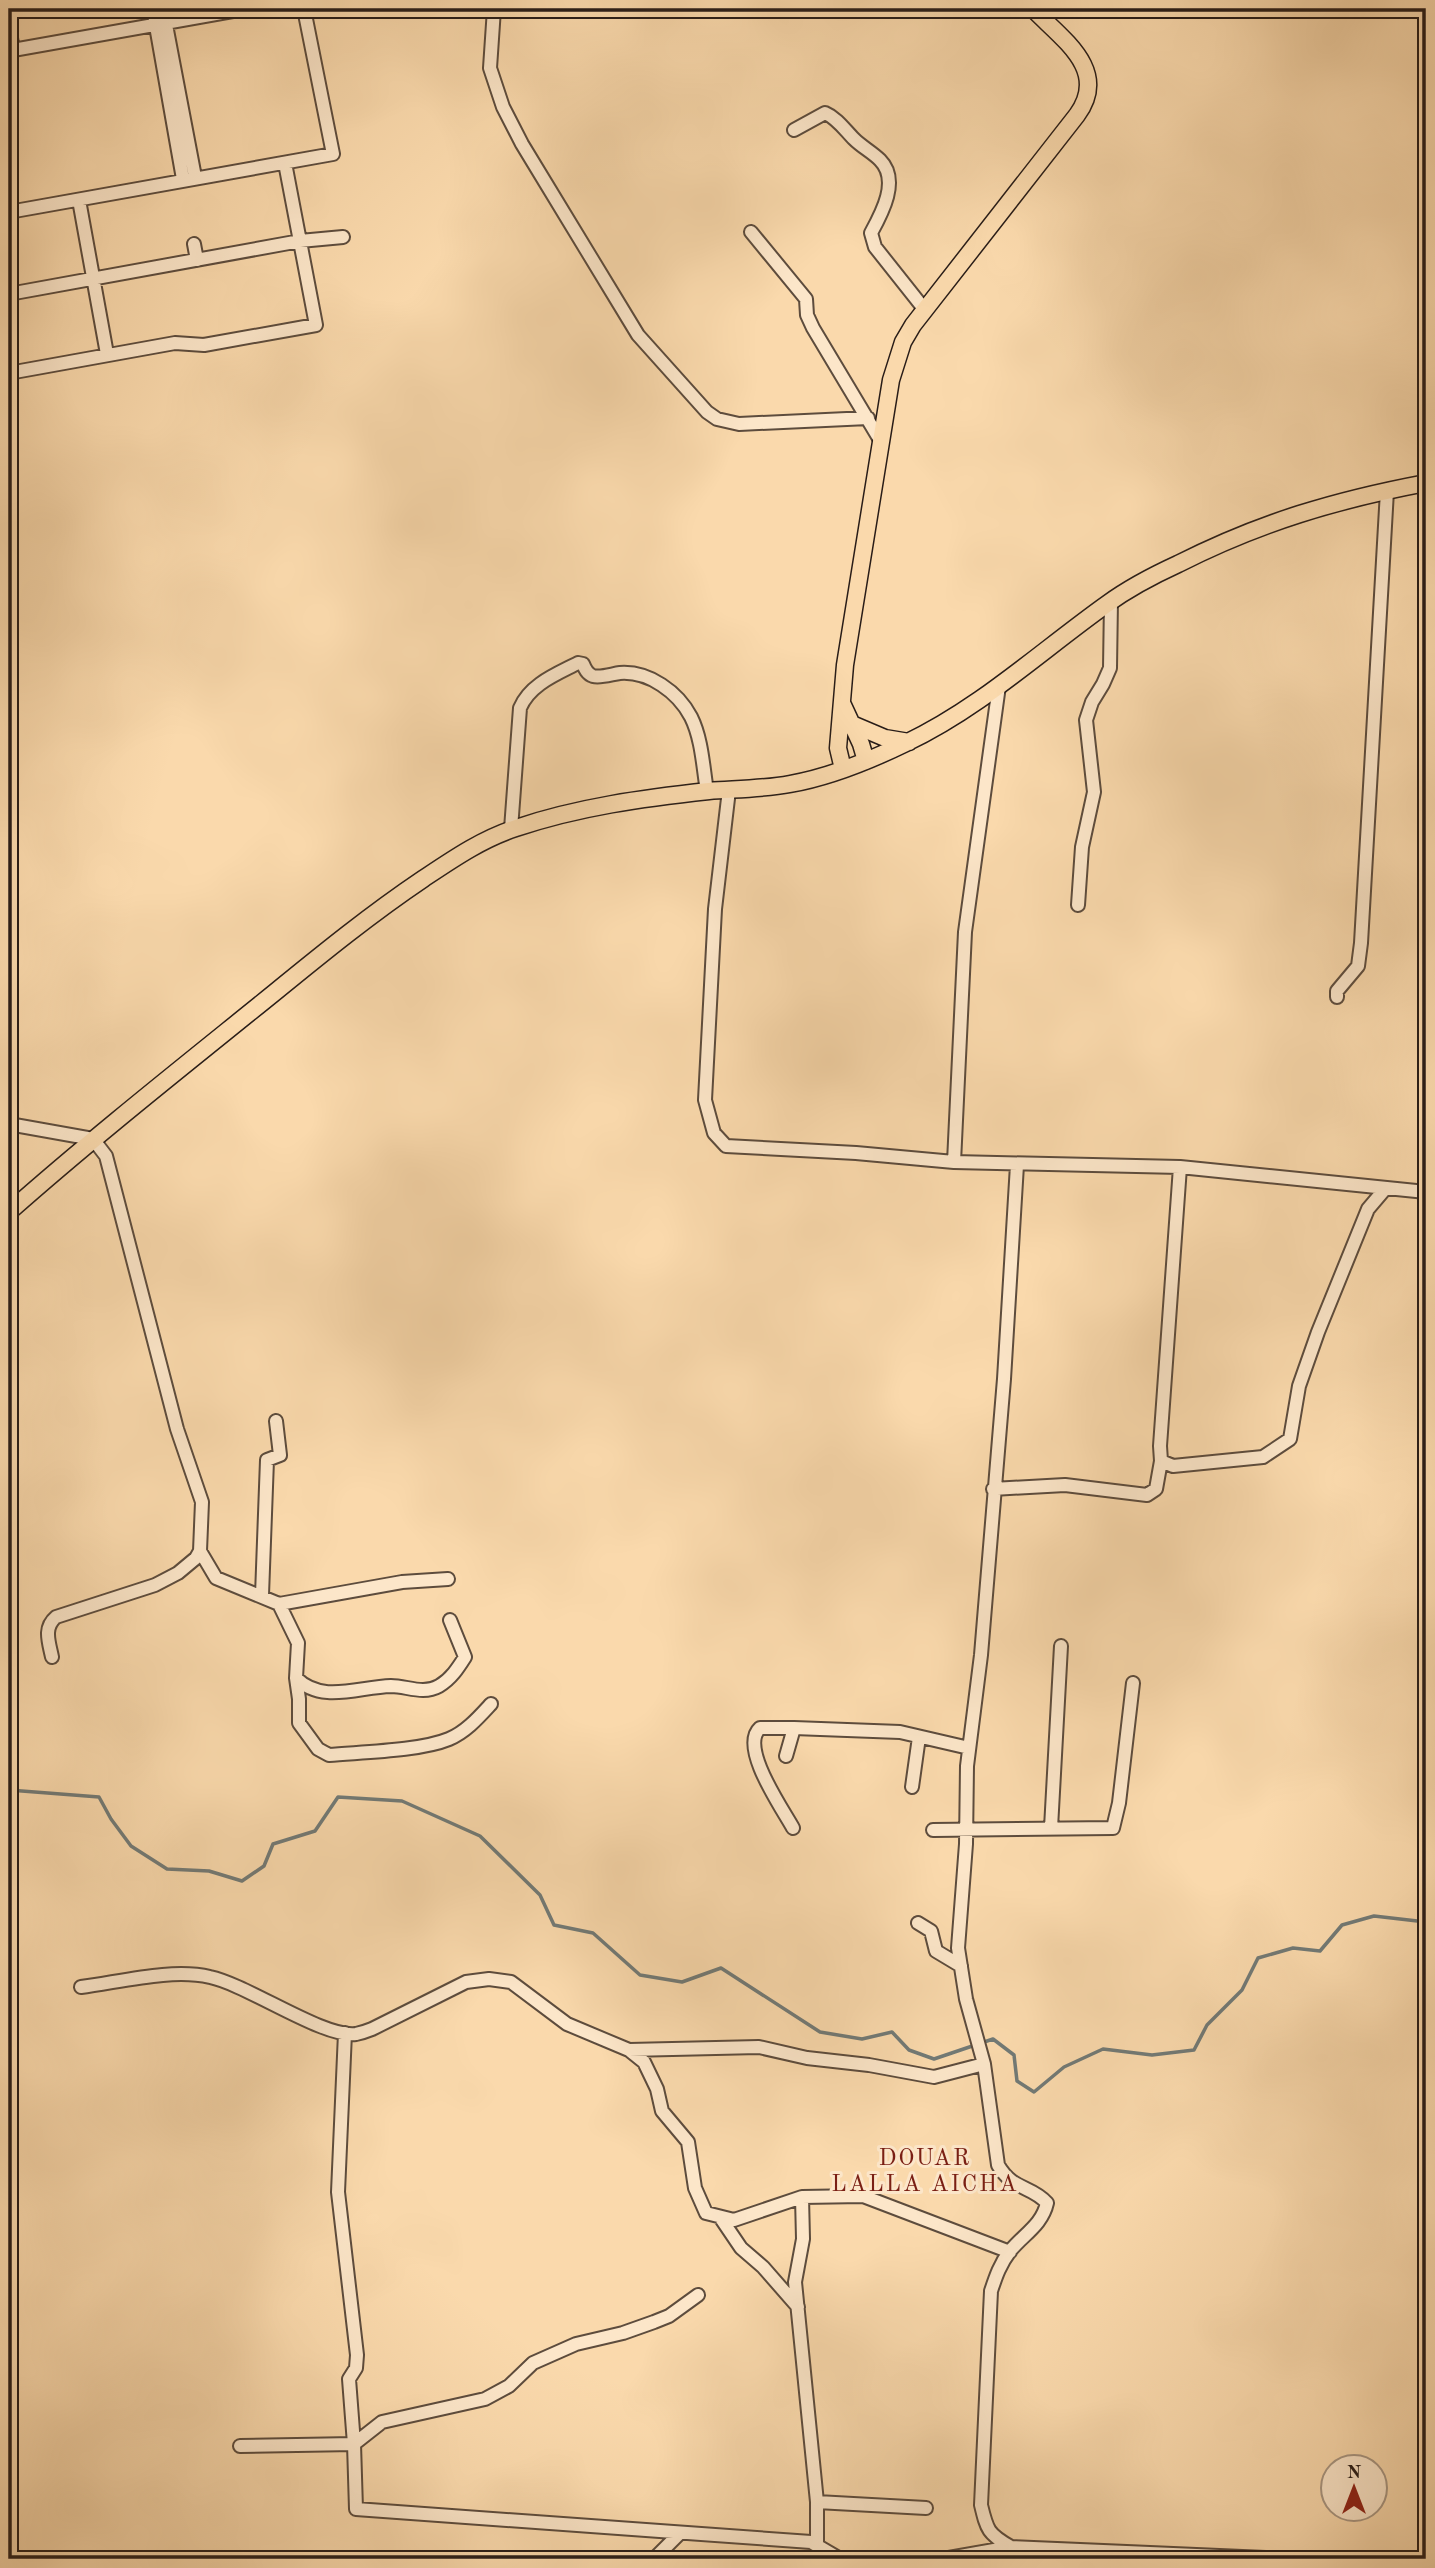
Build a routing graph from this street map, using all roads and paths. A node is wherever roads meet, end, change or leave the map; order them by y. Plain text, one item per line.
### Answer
1 (153, 9) edge
2 (163, 9) edge
3 (244, 9) edge
4 (304, 9) edge
5 (494, 9) edge
6 (1032, 9) edge
7 (160, 24) junction
8 (9, 26) edge
9 (794, 130) dead end
10 (285, 163) junction
11 (189, 178) junction
12 (79, 200) junction
13 (9, 212) edge
14 (751, 232) dead end
15 (343, 236) dead end
16 (300, 241) junction
17 (194, 244) dead end
18 (197, 260) junction
19 (94, 279) junction
20 (9, 295) edge
21 (925, 310) junction
22 (107, 354) junction
23 (9, 373) edge
24 (868, 418) junction
25 (880, 440) junction
26 (1426, 483) edge
27 (1387, 491) junction
28 (1111, 601) junction
29 (999, 685) junction
30 (845, 728) junction
31 (909, 742) junction
32 (866, 761) junction
33 (843, 769) junction
34 (819, 777) junction
35 (729, 790) junction
36 (707, 791) junction
37 (511, 829) junction
38 (1078, 905) dead end
39 (1337, 997) dead end
40 (9, 1125) edge
41 (93, 1139) junction
42 (954, 1162) junction
43 (1017, 1165) junction
44 (1180, 1167) junction
45 (1385, 1189) junction
46 (1426, 1192) edge
47 (9, 1212) edge
48 (276, 1421) dead end
49 (1161, 1461) junction
50 (993, 1489) junction
51 (200, 1551) junction
52 (448, 1579) dead end
53 (262, 1595) junction
54 (279, 1604) junction
55 (450, 1620) dead end
56 (1061, 1646) dead end
57 (52, 1657) dead end
58 (296, 1678) junction
59 (1133, 1683) dead end
60 (491, 1704) dead end
61 (794, 1728) junction
62 (919, 1737) junction
63 (969, 1748) junction
64 (786, 1756) dead end
65 (912, 1787) dead end
66 (793, 1828) dead end
67 (966, 1828) junction
68 (1051, 1828) junction
69 (933, 1830) dead end
70 (918, 1923) dead end
71 (961, 1966) junction
72 (81, 1987) dead end
73 (345, 2033) junction
74 (629, 2050) junction
75 (984, 2064) junction
76 (802, 2197) junction
77 (720, 2217) junction
78 (1010, 2252) junction
79 (698, 2295) dead end
80 (798, 2307) junction
81 (354, 2444) junction
82 (240, 2445) dead end
83 (817, 2502) junction
84 (926, 2508) dead end
85 (679, 2534) junction
86 (817, 2544) junction
87 (1012, 2547) junction
88 (654, 2559) edge
89 (840, 2559) edge
90 (943, 2559) edge
91 (1290, 2559) edge

1 - 7 street
2 - 7 street
3 - 7 street
4 - 10 street
5 - 24 street
6 - 21 main road
7 - 8 street
7 - 11 street
9 - 21 street
10 - 11 street
10 - 16 street
11 - 12 street
12 - 13 street
12 - 19 street
14 - 24 street
15 - 16 street
16 - 18 street
16 - 22 street
17 - 18 street
18 - 19 street
19 - 20 street
19 - 22 street
21 - 25 main road
22 - 23 street
24 - 25 street
25 - 30 main road
26 - 27 main road
27 - 28 main road
27 - 39 street
28 - 29 main road
28 - 38 street
29 - 31 main road
29 - 42 street
30 - 31 main road
30 - 32 main road
30 - 33 main road
30 - 34 main road
31 - 32 main road
32 - 33 main road
33 - 34 main road
34 - 35 main road
35 - 36 main road
35 - 42 street
36 - 37 main road
36 - 37 street
37 - 41 main road
40 - 41 street
41 - 47 main road
41 - 51 street
42 - 43 street
43 - 44 street
43 - 50 street
44 - 45 street
44 - 49 street
45 - 46 street
45 - 49 street
48 - 53 street
49 - 50 street
50 - 63 street
51 - 53 street
51 - 57 street
52 - 54 street
53 - 54 street
54 - 58 street
55 - 58 street
56 - 68 street
58 - 60 street
59 - 68 street
61 - 62 street
61 - 64 street
61 - 66 street
62 - 63 street
62 - 65 street
63 - 67 street
67 - 68 street
67 - 69 street
67 - 71 street
70 - 71 street
71 - 75 street
72 - 73 street
73 - 74 street
73 - 81 street
74 - 75 street
74 - 77 street
75 - 78 street
76 - 77 street
76 - 78 street
76 - 80 street
77 - 80 street
78 - 87 street
79 - 81 street
80 - 83 street
81 - 82 street
81 - 85 street
83 - 84 street
83 - 86 street
85 - 86 street
85 - 88 street
86 - 89 street
87 - 90 street
87 - 91 street

